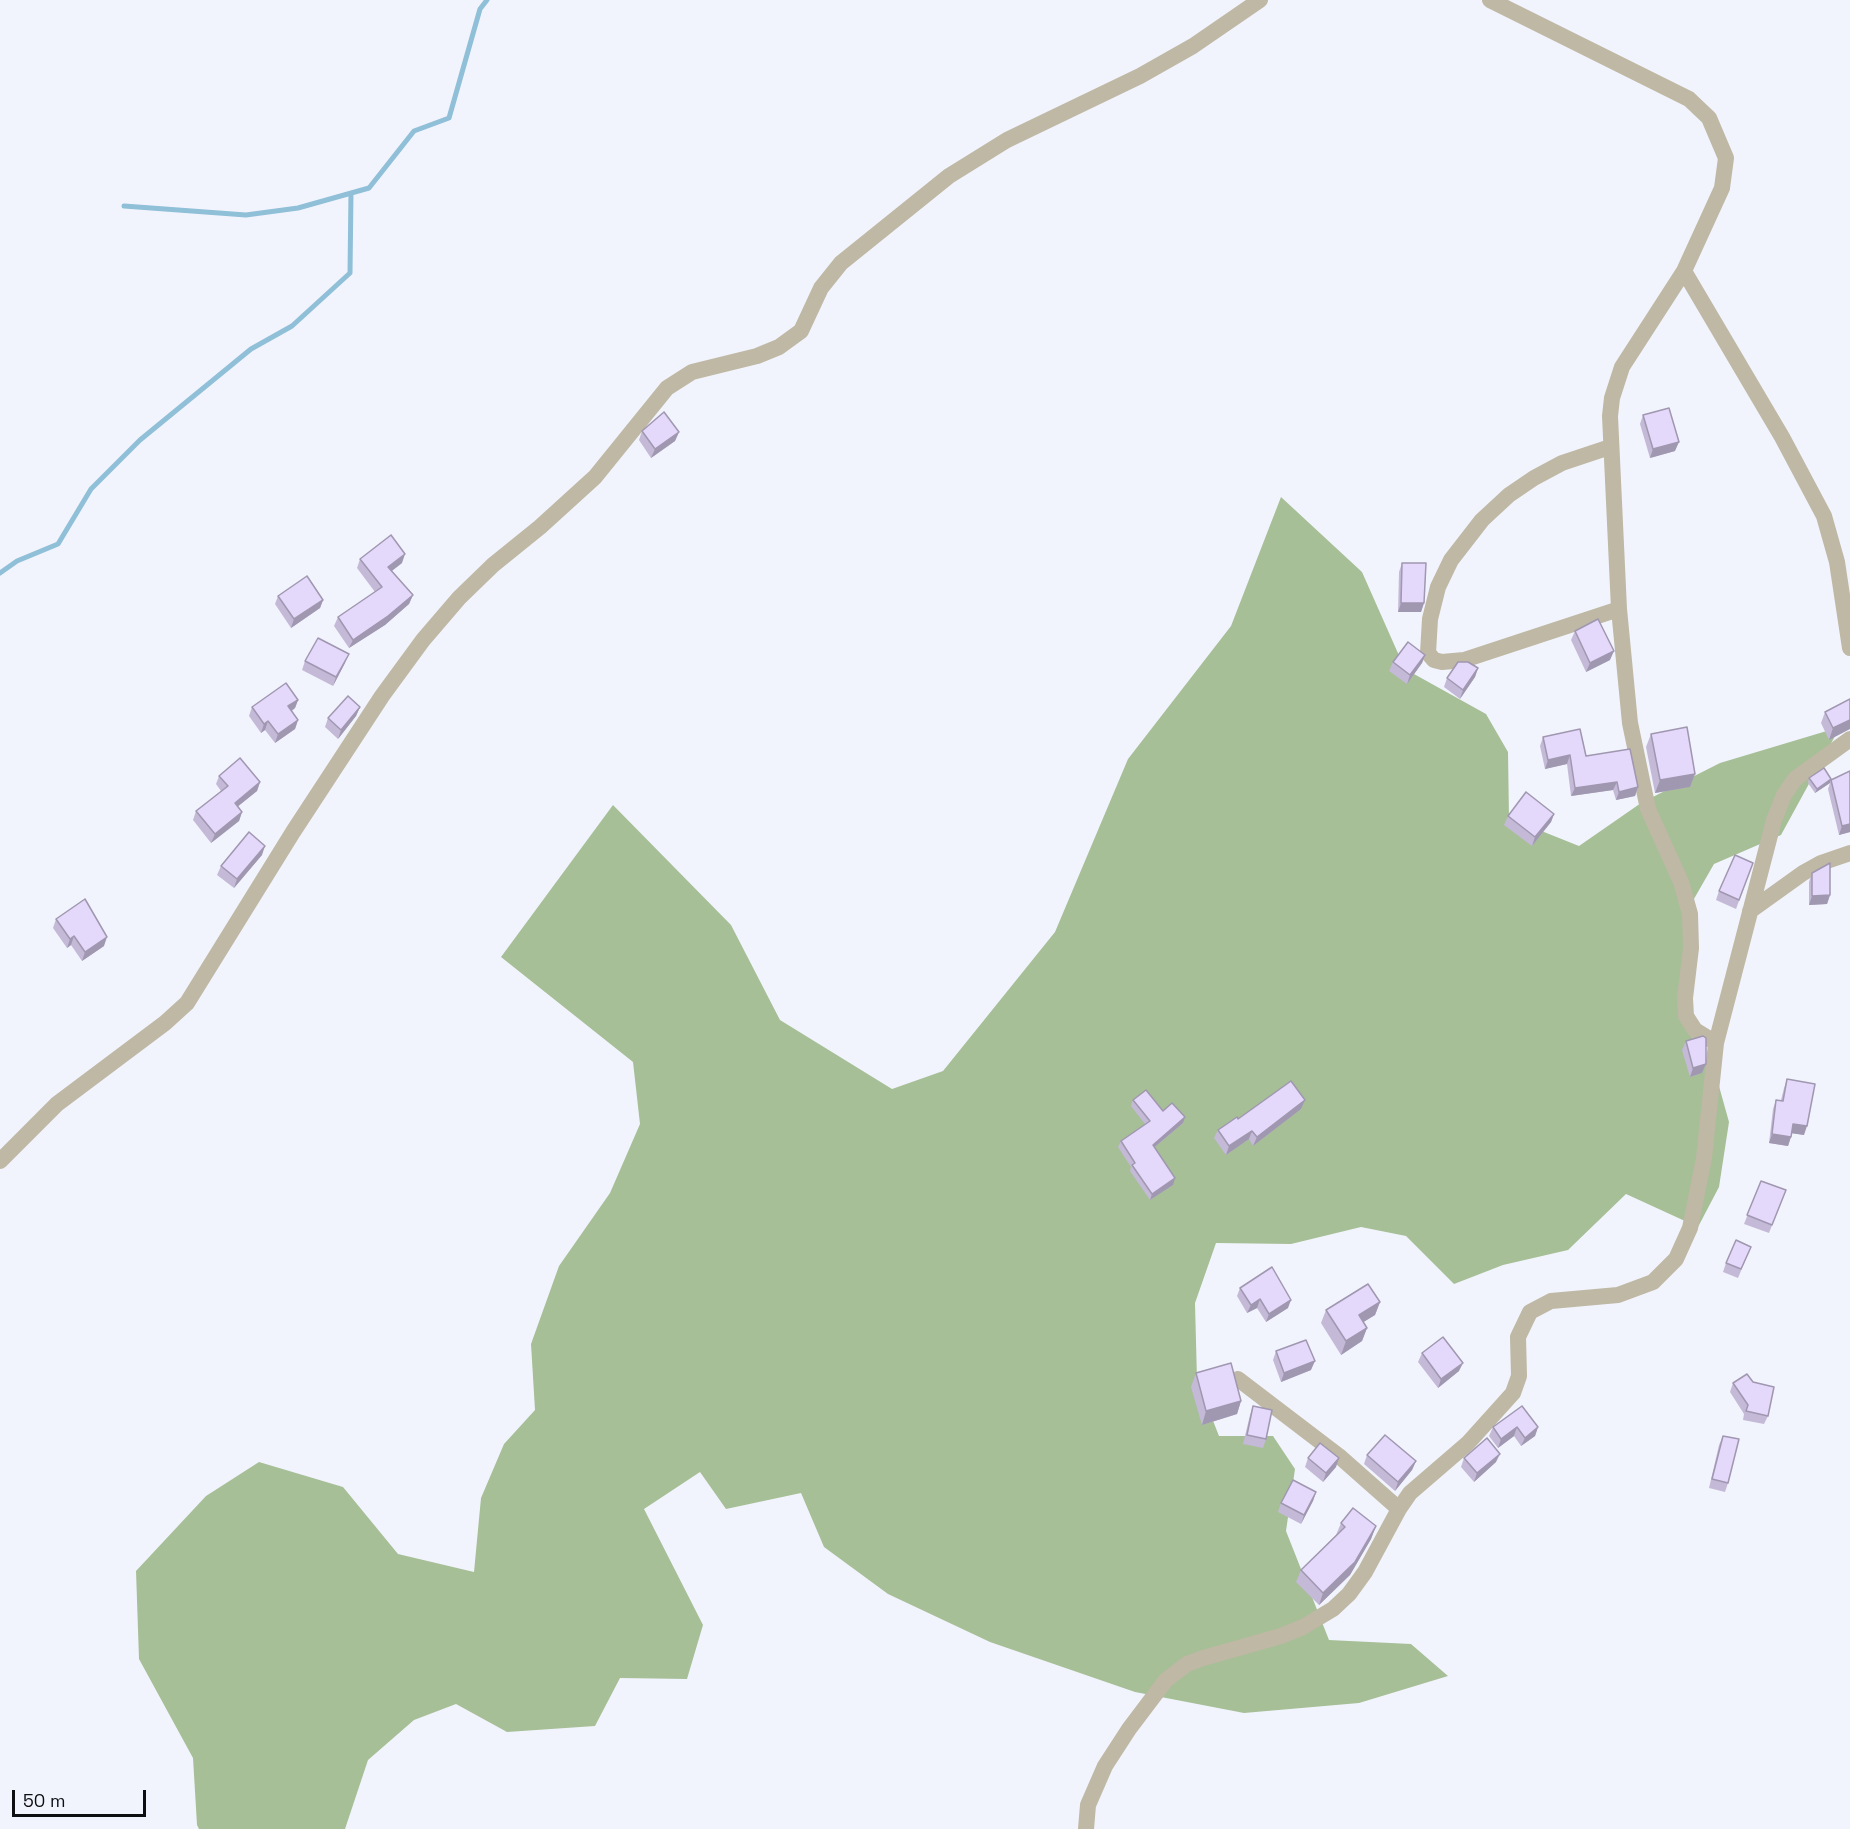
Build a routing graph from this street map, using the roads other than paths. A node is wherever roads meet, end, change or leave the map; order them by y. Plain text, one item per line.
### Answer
1 (1260, 0) edge
2 (1490, 0) edge
3 (1684, 271) junction
4 (1610, 447) junction
5 (1619, 609) junction
6 (1850, 648) edge
7 (1850, 739) edge
8 (1850, 853) edge
9 (1750, 911) junction
10 (1716, 1043) junction
11 (0, 1161) edge
12 (1238, 1379) edge
13 (1398, 1509) junction
14 (1086, 1829) edge

1 - 11 street
2 - 3 street
3 - 4 street
3 - 6 street
4 - 5 street
4 - 5 street
5 - 10 street
7 - 9 street
8 - 9 street
9 - 10 street
10 - 13 street
12 - 13 street
13 - 14 street

